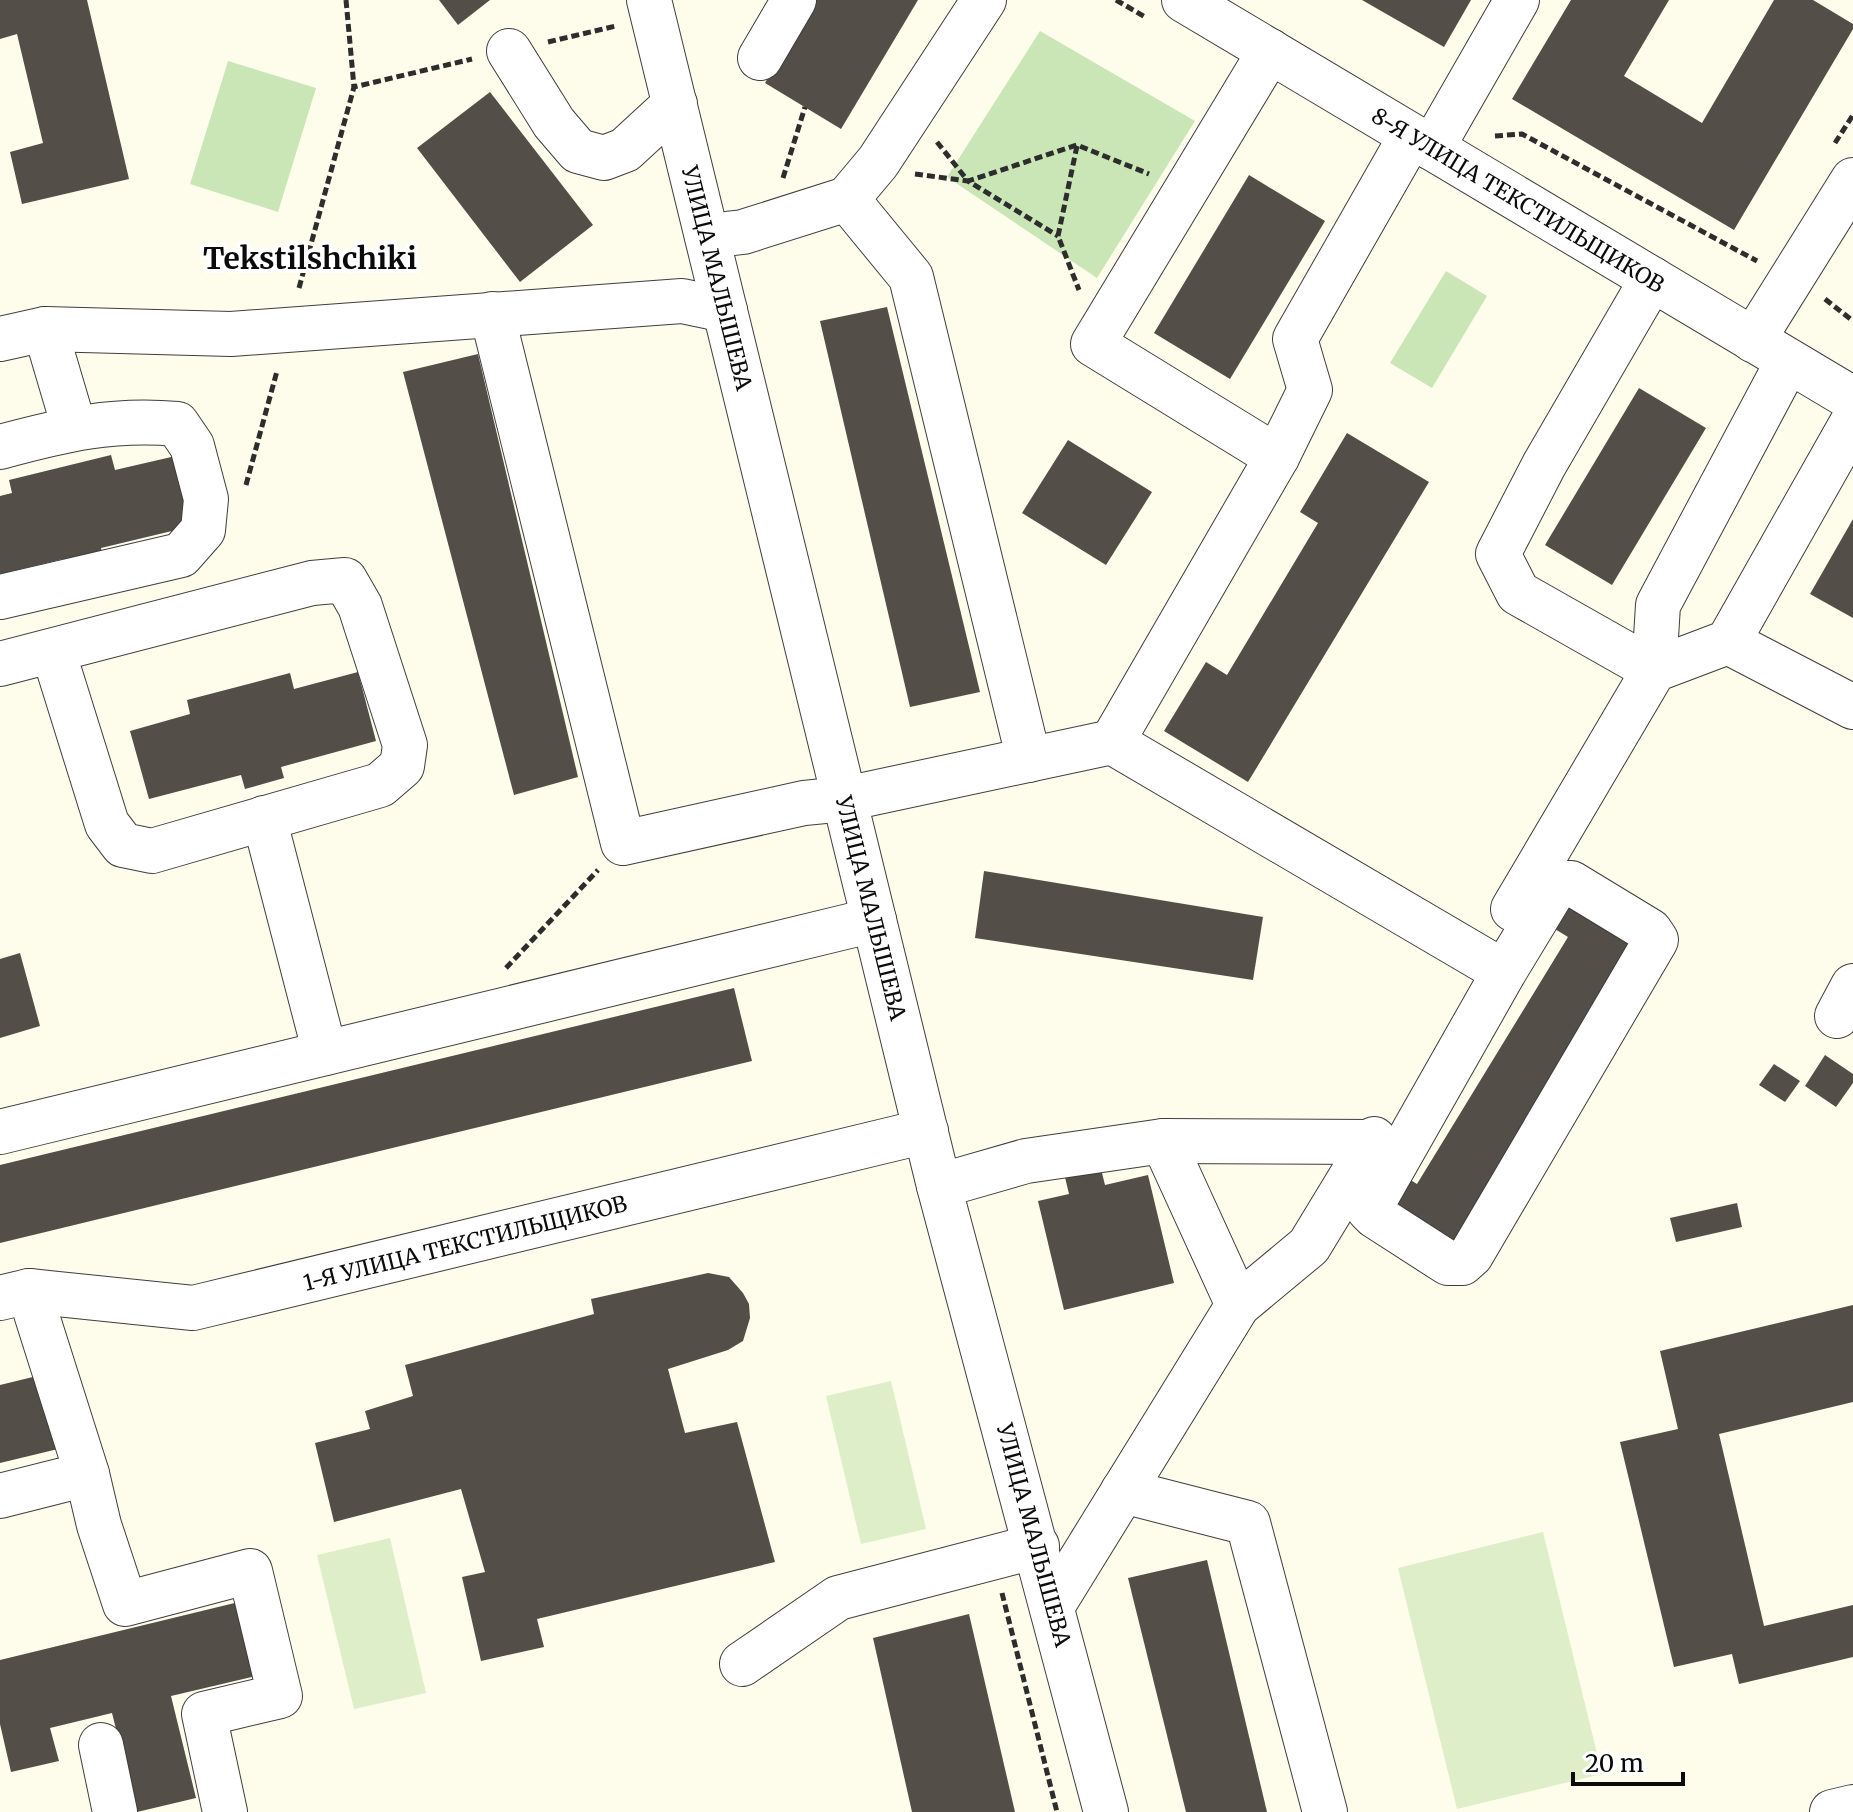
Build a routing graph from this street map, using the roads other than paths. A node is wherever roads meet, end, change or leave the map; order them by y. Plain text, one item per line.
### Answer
1 (794, 0) edge
2 (984, 0) edge
3 (1184, 0) edge
4 (1517, 0) edge
5 (633, 13) edge
6 (509, 51) road end
7 (1270, 51) junction
8 (760, 58) dead end
9 (675, 104) junction
10 (1430, 136) junction
11 (1840, 168) edge
12 (860, 183) junction
13 (707, 236) junction
14 (1652, 279) junction
15 (725, 310) junction
16 (492, 314) junction
17 (45, 329) junction
18 (0, 339) edge
19 (1771, 351) junction
20 (1853, 399) edge
21 (1853, 421) edge
22 (74, 427) junction
23 (0, 447) edge
24 (1277, 457) junction
25 (0, 597) edge
26 (1728, 642) junction
27 (53, 651) junction
28 (0, 664) edge
29 (1654, 670) junction
30 (1853, 707) edge
31 (1112, 742) junction
32 (1029, 760) junction
33 (845, 799) junction
34 (264, 818) junction
35 (874, 920) junction
36 (1493, 966) junction
37 (325, 1053) junction
38 (926, 1131) junction
39 (0, 1132) edge
40 (1163, 1141) junction
41 (1372, 1142) junction
42 (939, 1186) junction
43 (14, 1294) edge
44 (1238, 1305) junction
45 (87, 1474) junction
46 (1123, 1491) junction
47 (0, 1496) edge
48 (1037, 1546) junction
49 (1053, 1605) junction
50 (742, 1664) dead end
51 (101, 1745) dead end
52 (1853, 1807) edge
53 (115, 1812) edge
54 (225, 1812) edge
55 (1106, 1812) edge
56 (1325, 1812) edge
57 (1832, 1812) edge

1 - 8 street
2 - 12 street
3 - 7 street, 8-Я УЛИЦА ТЕКСТИЛЬЩИКОВ
4 - 10 street
5 - 9 street, УЛИЦА МАЛЫШЕВА
6 - 9 street
7 - 10 street, 8-Я УЛИЦА ТЕКСТИЛЬЩИКОВ
7 - 24 street
9 - 13 street, УЛИЦА МАЛЫШЕВА
10 - 14 street, 8-Я УЛИЦА ТЕКСТИЛЬЩИКОВ
10 - 24 street
11 - 19 street
12 - 13 street
12 - 32 street
13 - 15 street, УЛИЦА МАЛЫШЕВА
14 - 19 street, 8-Я УЛИЦА ТЕКСТИЛЬЩИКОВ
14 - 29 street
15 - 16 street
15 - 33 street, УЛИЦА МАЛЫШЕВА
16 - 17 street
16 - 33 street
17 - 18 street
17 - 22 street
19 - 20 street, 8-Я УЛИЦА ТЕКСТИЛЬЩИКОВ
19 - 29 street
21 - 26 street
22 - 23 street
22 - 25 street
24 - 31 street
26 - 29 street
26 - 30 street
27 - 28 street
27 - 34 street
27 - 34 street
29 - 36 street
31 - 32 street
31 - 36 street
32 - 33 street
33 - 35 street, УЛИЦА МАЛЫШЕВА
34 - 37 street
35 - 37 street
35 - 38 street, УЛИЦА МАЛЫШЕВА
36 - 36 street
36 - 41 street
37 - 39 street
38 - 42 street, УЛИЦА МАЛЫШЕВА
38 - 43 street, 1-Я УЛИЦА ТЕКСТИЛЬЩИКОВ
40 - 41 street
40 - 42 street
40 - 44 street
41 - 44 street
42 - 48 street, УЛИЦА МАЛЫШЕВА
43 - 45 street
44 - 46 street
45 - 47 street
45 - 54 street
46 - 49 street
46 - 56 street
48 - 49 street, УЛИЦА МАЛЫШЕВА
48 - 50 street
49 - 55 street, УЛИЦА МАЛЫШЕВА
51 - 53 street
52 - 57 street

